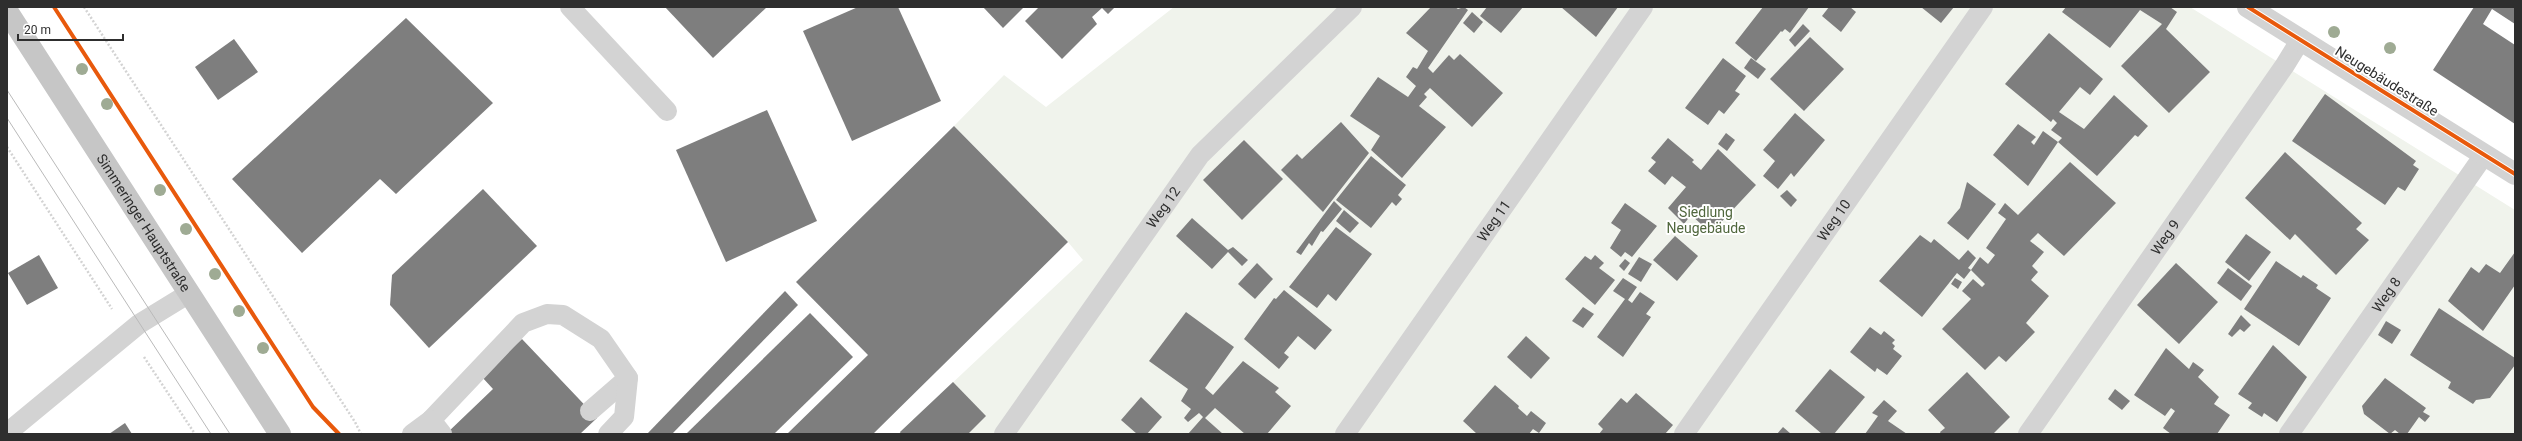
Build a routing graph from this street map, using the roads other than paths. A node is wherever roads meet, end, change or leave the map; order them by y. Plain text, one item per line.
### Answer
1 (570, 7) edge
2 (1352, 7) edge
3 (1643, 7) edge
4 (1983, 7) edge
5 (2248, 7) edge
6 (7, 11) edge
7 (2301, 39) junction
8 (667, 111) dead end
9 (2484, 155) junction
10 (2515, 174) edge
11 (188, 294) junction
12 (628, 378) junction
13 (590, 411) dead end
14 (436, 427) edge
15 (7, 433) edge
16 (280, 434) edge
17 (412, 434) edge
18 (608, 434) edge
19 (1004, 434) edge
20 (1345, 434) edge
21 (1684, 434) edge
22 (2028, 434) edge
23 (2289, 434) edge

1 - 8 lane
2 - 19 lane, Weg 12
3 - 20 lane, Weg 11
4 - 21 lane, Weg 10
5 - 7 street, Neugebäudestraße
6 - 11 main road, Simmeringer Hauptstraße
7 - 9 street, Neugebäudestraße
7 - 22 lane, Weg 9
9 - 10 street, Neugebäudestraße
9 - 23 lane, Weg 8
11 - 15 lane
11 - 16 main road, Simmeringer Hauptstraße
12 - 13 lane
12 - 14 lane
12 - 18 lane
14 - 17 lane

